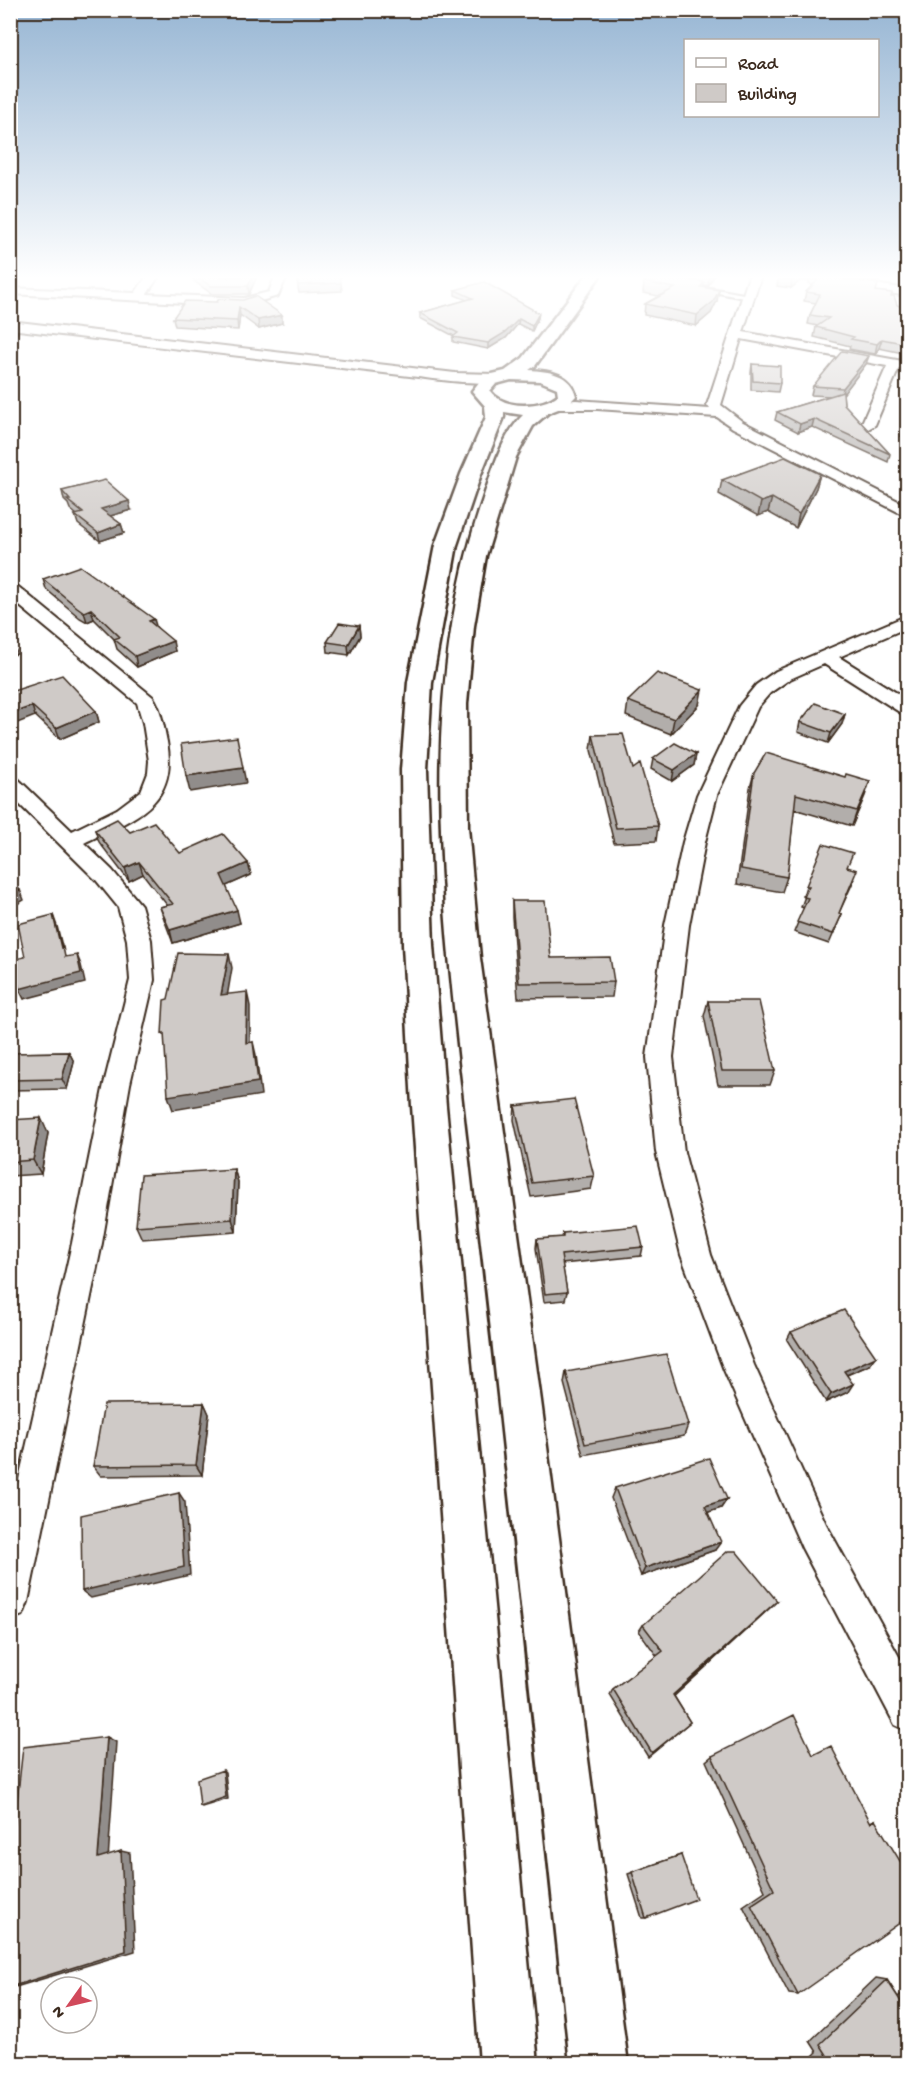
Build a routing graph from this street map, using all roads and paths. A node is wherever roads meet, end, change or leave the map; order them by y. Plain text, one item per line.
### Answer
1 (392, 373) edge
2 (514, 373) edge
3 (554, 373) edge
4 (726, 373) edge
5 (896, 373) edge
6 (496, 386) junction
7 (555, 395) junction
8 (717, 409) junction
9 (868, 425) dead end
10 (908, 512) edge
11 (10, 589) edge
12 (908, 620) edge
13 (825, 656) junction
14 (908, 709) edge
15 (10, 783) edge
16 (70, 841) junction
17 (10, 1602) edge
18 (908, 1712) edge
19 (509, 2064) edge
20 (599, 2064) edge

1 - 6 street
2 - 6 main road
3 - 7 main road
4 - 8 street
5 - 9 street
6 - 7 main road
6 - 7 main road
6 - 19 main road
7 - 8 street
7 - 8 street
7 - 20 main road
8 - 10 street
11 - 16 street
12 - 13 street
13 - 14 street
13 - 18 street
15 - 16 street
16 - 17 street

